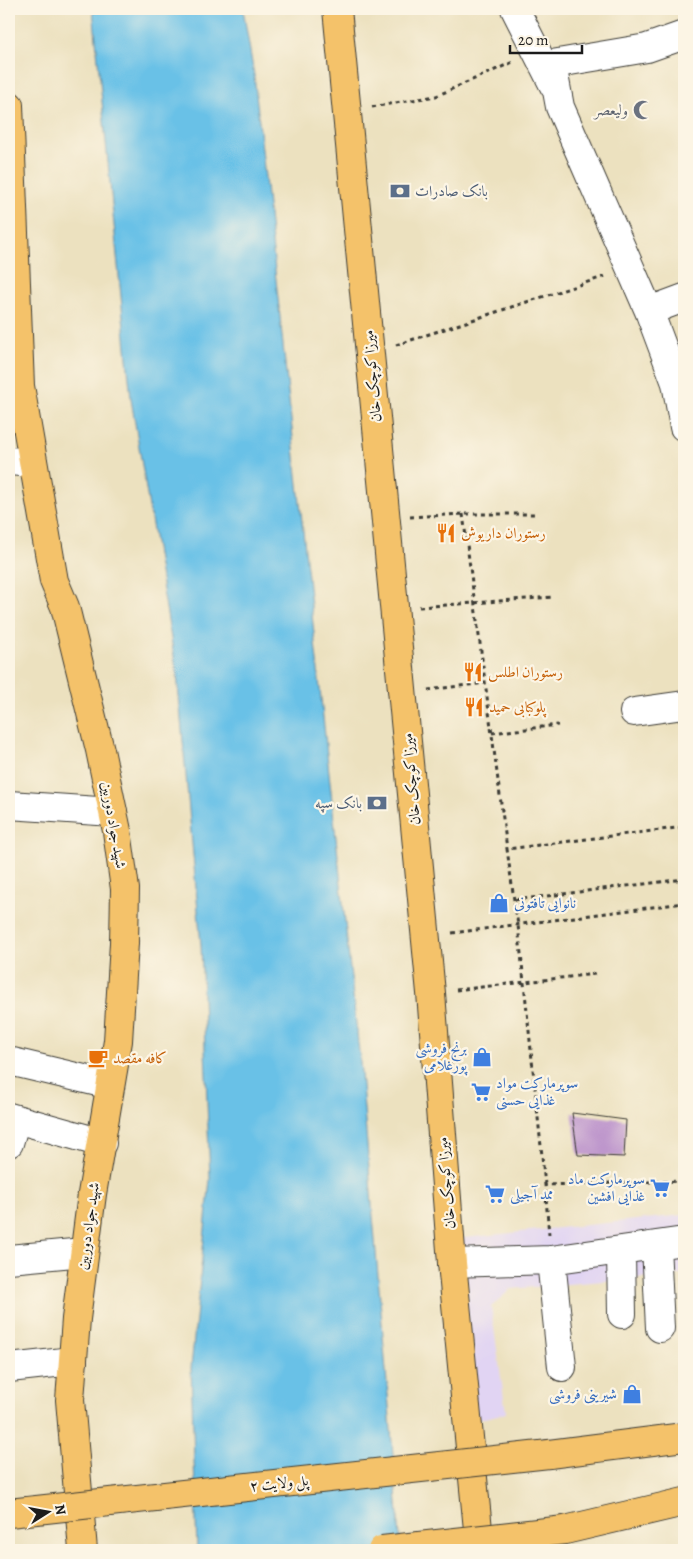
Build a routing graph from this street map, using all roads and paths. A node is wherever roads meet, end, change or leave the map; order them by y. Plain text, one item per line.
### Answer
1 (337, 9) edge
2 (515, 9) edge
3 (684, 35) edge
4 (544, 58) junction
5 (9, 105) edge
6 (347, 111) junction
7 (630, 268) junction
8 (684, 298) edge
9 (649, 311) junction
10 (370, 353) junction
11 (684, 427) edge
12 (21, 462) edge
13 (463, 514) junction
14 (537, 514) dead end
15 (386, 518) junction
16 (553, 597) dead end
17 (474, 604) junction
18 (395, 609) junction
19 (485, 683) junction
20 (403, 694) junction
21 (684, 705) edge
22 (634, 712) dead end
23 (558, 725) dead end
24 (492, 733) junction
25 (9, 805) edge
26 (114, 812) junction
27 (684, 827) edge
28 (507, 849) junction
29 (684, 879) edge
30 (514, 900) junction
31 (684, 903) edge
32 (518, 925) junction
33 (426, 936) junction
34 (595, 974) dead end
35 (524, 982) junction
36 (431, 994) junction
37 (9, 1061) edge
38 (110, 1086) junction
39 (11, 1127) edge
40 (102, 1143) junction
41 (684, 1181) edge
42 (545, 1185) junction
43 (684, 1241) edge
44 (656, 1245) junction
45 (621, 1251) junction
46 (84, 1252) junction
47 (9, 1259) edge
48 (551, 1260) junction
49 (452, 1263) junction
50 (622, 1314) dead end
51 (660, 1328) dead end
52 (73, 1361) junction
53 (562, 1367) dead end
54 (9, 1368) edge
55 (684, 1437) edge
56 (684, 1502) edge
57 (9, 1513) edge
58 (83, 1550) edge
59 (382, 1550) edge
60 (480, 1550) edge

1 - 6 main road, میرزا کوچک خان
2 - 4 street
3 - 4 street
4 - 6 path
4 - 7 street
5 - 12 main road, شهید جواد دوربین
6 - 10 main road, میرزا کوچک خان
7 - 9 street
7 - 10 path
8 - 9 street
9 - 11 street
10 - 15 main road, میرزا کوچک خان
12 - 26 main road, شهید جواد دوربین
13 - 14 path
13 - 15 path
13 - 17 path
15 - 18 main road, میرزا کوچک خان
16 - 17 path
17 - 18 path
17 - 19 path
18 - 20 main road, میرزا کوچک خان
19 - 20 path
19 - 24 path
20 - 33 main road, میرزا کوچک خان
21 - 22 street
23 - 24 path
24 - 28 path
25 - 26 street
26 - 38 main road, شهید جواد دوربین
27 - 28 path
28 - 30 path
29 - 30 path
30 - 32 path
31 - 32 path
32 - 33 path
32 - 35 path
33 - 36 main road, میرزا کوچک خان
34 - 35 path
35 - 36 path
35 - 42 path
36 - 49 main road, میرزا کوچک خان
37 - 38 street
38 - 40 main road, شهید جواد دوربین
39 - 40 street
40 - 46 main road, شهید جواد دوربین
41 - 42 path
42 - 48 path
43 - 44 street
44 - 45 street
44 - 51 street
45 - 48 street
45 - 50 street
46 - 47 street
46 - 52 main road, شهید جواد دوربین
48 - 49 street
48 - 53 street
49 - 60 main road, میرزا کوچک خان
52 - 54 street
52 - 58 main road, شهید جواد دوربین
55 - 57 main road, پل ولایت ۲, bridge
56 - 59 main road, bridge

